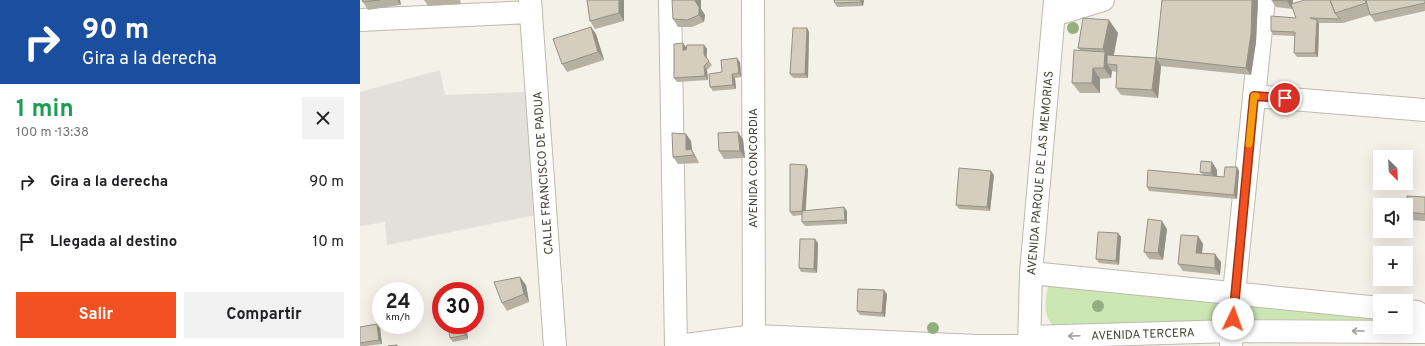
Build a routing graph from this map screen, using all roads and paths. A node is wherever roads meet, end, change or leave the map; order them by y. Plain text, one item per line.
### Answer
1 (670, 0) edge
2 (753, 0) edge
3 (1103, 0) edge
4 (1264, 0) edge
5 (530, 6) edge
6 (1054, 8) edge
7 (360, 20) edge
8 (1254, 96) junction
9 (1425, 110) edge
10 (1031, 273) junction
11 (1234, 293) junction
12 (1373, 307) edge
13 (1413, 311) edge
14 (1425, 318) edge
15 (1425, 332) edge
16 (754, 336) junction
17 (1232, 339) edge
18 (1029, 344) edge
19 (555, 346) edge
20 (677, 346) edge

1 - 20 street
2 - 16 street, AVENIDA CONCORDIA
3 - 6 street
4 - 8 street
5 - 7 street
5 - 19 street, CALLE FRANCISCO DE PADUA
6 - 10 street, AVENIDA PARQUE DE LAS MEMORIAS
8 - 9 street
8 - 11 street
10 - 11 street
10 - 18 street, AVENIDA PARQUE DE LAS MEMORIAS
11 - 12 street
11 - 17 street
13 - 14 street
15 -> 17 street, AVENIDA TERCERA
16 - 18 street, AVENIDA TERCERA
16 - 20 street, AVENIDA TERCERA
17 -> 18 street, AVENIDA TERCERA

